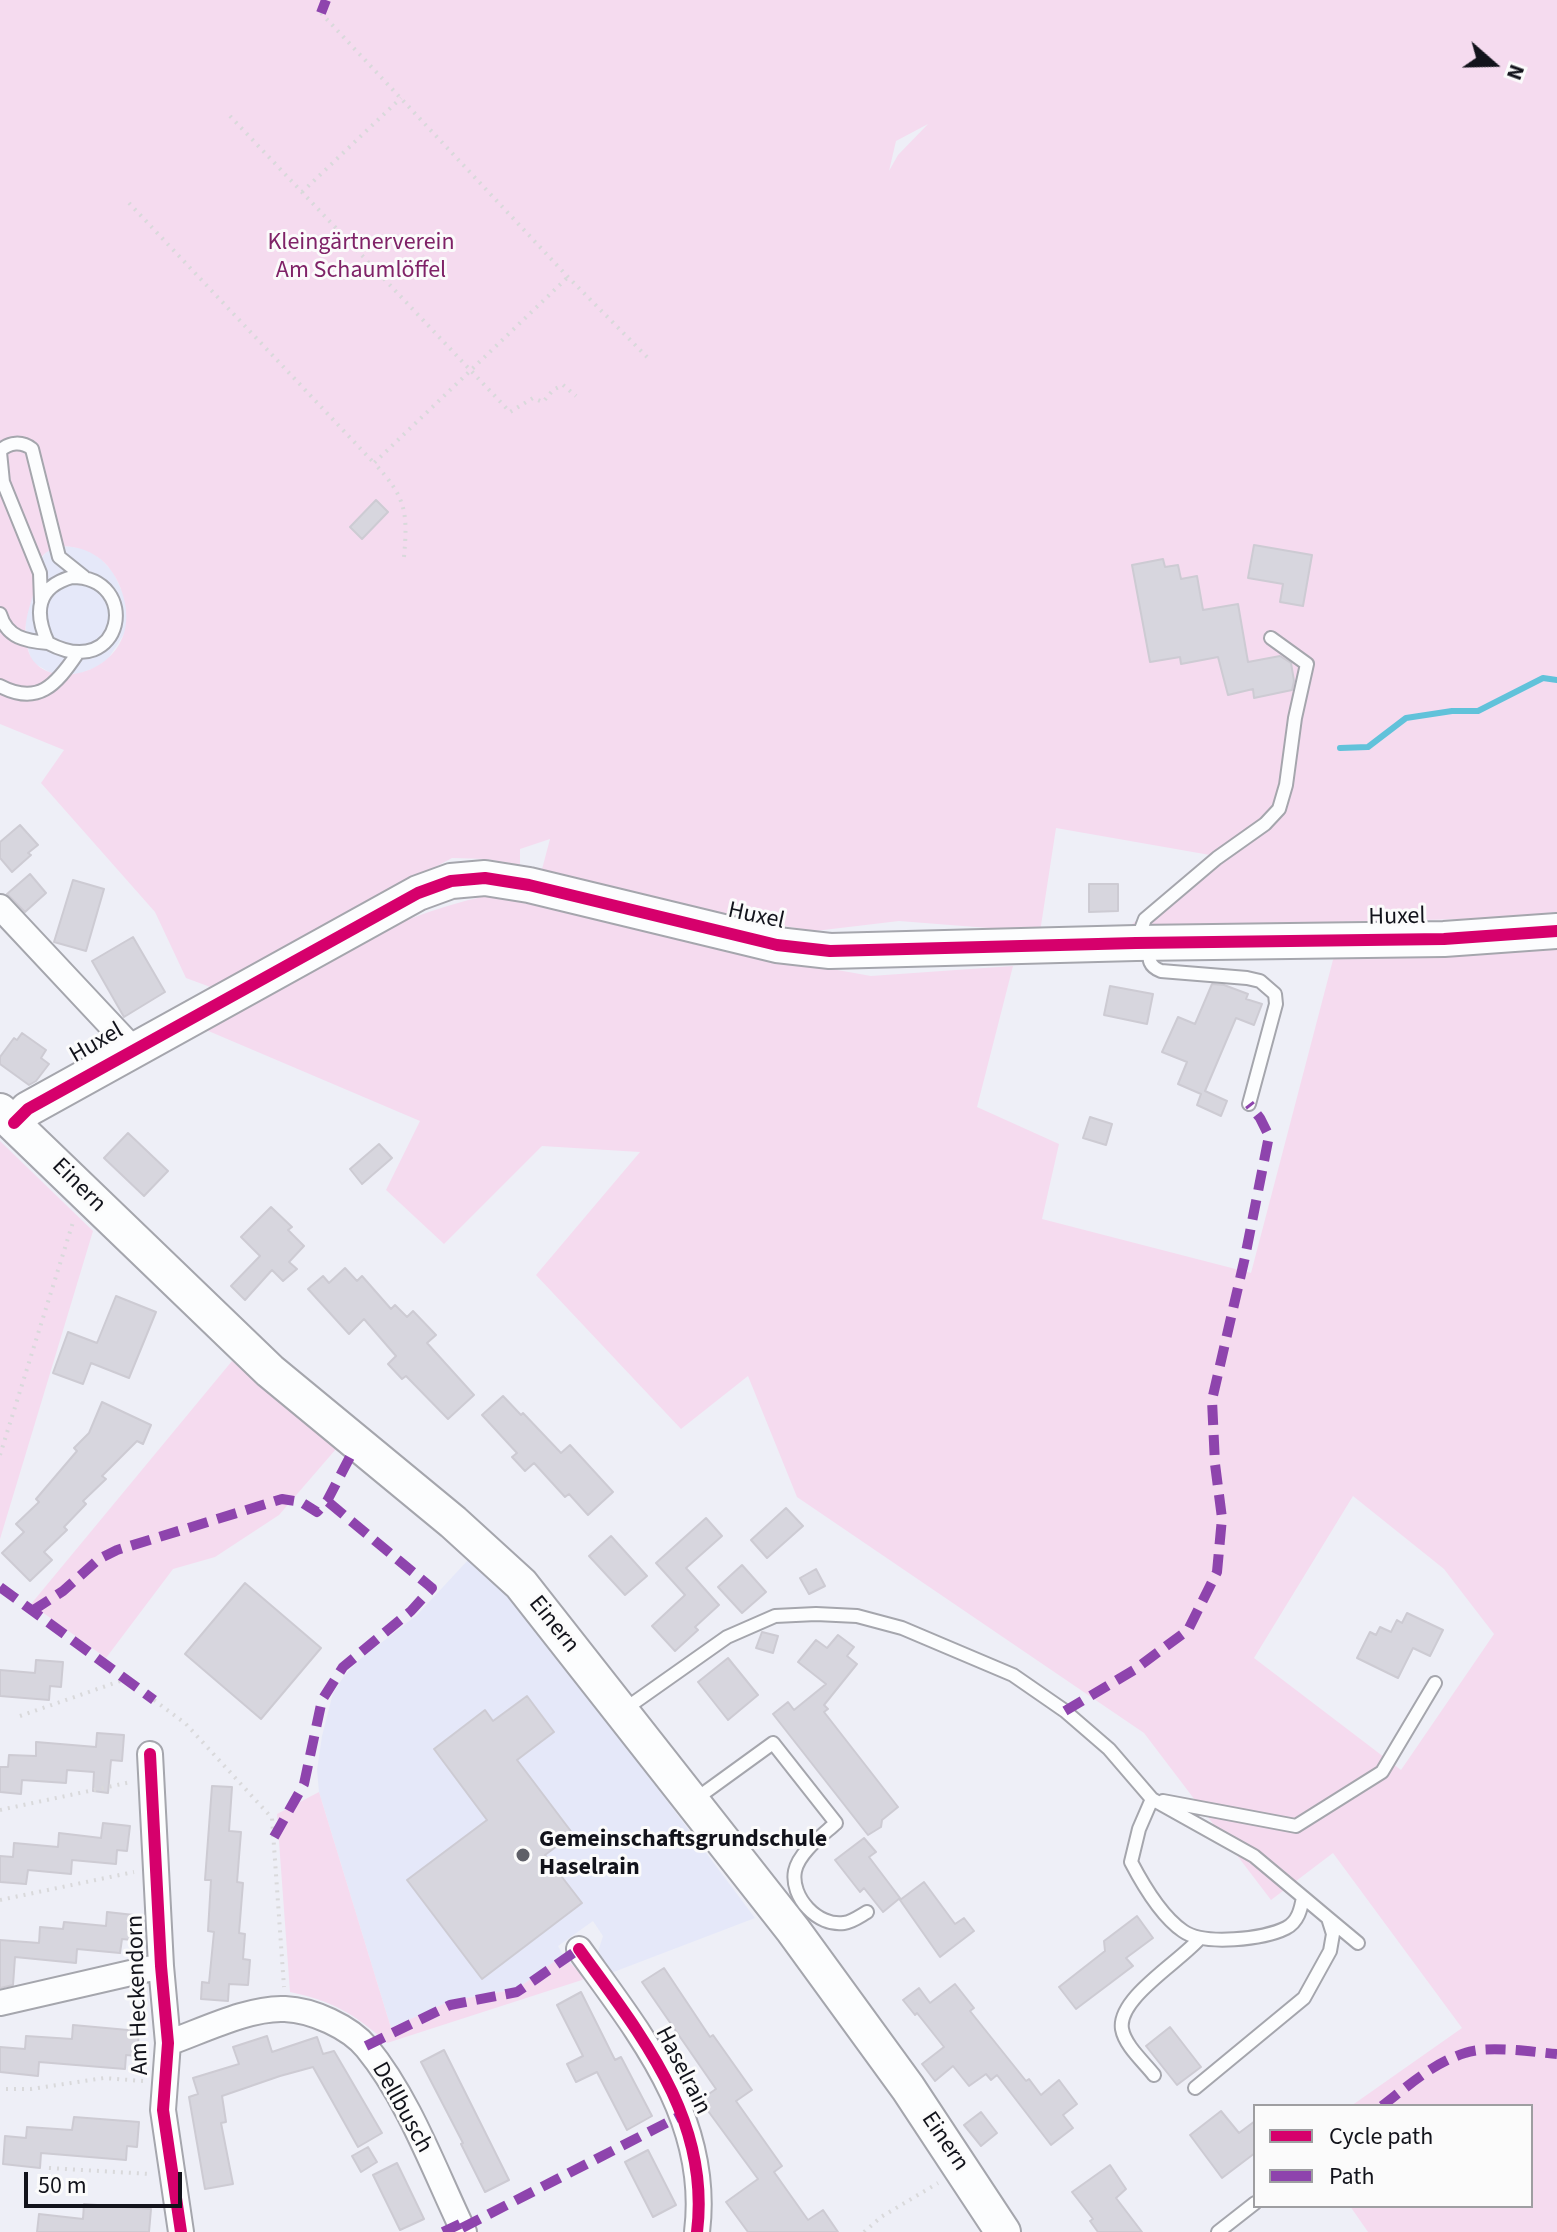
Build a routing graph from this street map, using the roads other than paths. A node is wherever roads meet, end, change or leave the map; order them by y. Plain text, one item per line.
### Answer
1 (0, 452) edge
2 (84, 577) junction
3 (40, 605) junction
4 (0, 614) edge
5 (1271, 638) dead end
6 (48, 643) junction
7 (77, 654) junction
8 (0, 686) edge
9 (0, 907) edge
10 (1557, 931) edge
11 (1142, 943) junction
12 (133, 1049) junction
13 (1249, 1104) dead end
14 (7, 1117) edge
15 (1435, 1683) dead end
16 (622, 1711) junction
17 (150, 1766) road end
18 (1152, 1799) junction
19 (692, 1802) junction
20 (1303, 1897) junction
21 (867, 1912) dead end
22 (1328, 1918) junction
23 (1200, 1938) junction
24 (1358, 1943) dead end
25 (579, 1949) dead end
26 (161, 1966) junction
27 (0, 2003) edge
28 (168, 2043) junction
29 (1154, 2075) dead end
30 (1195, 2088) dead end
31 (1253, 2205) edge
32 (181, 2232) edge
33 (464, 2232) edge
34 (699, 2232) edge
35 (1003, 2232) edge
36 (1218, 2232) edge

1 - 2 lane
1 - 3 lane
2 - 3 lane
2 - 7 lane
3 - 6 lane
4 - 6 lane
5 - 11 lane
6 - 7 lane
7 - 8 lane
9 - 12 street, Huxel
10 - 11 street, Huxel
11 - 12 street, Huxel
11 - 13 lane
12 - 14 street, Huxel
14 - 16 street, Einern
15 - 18 lane
16 - 18 lane
16 - 19 street, Einern
17 - 26 street, Am Heckendorn
18 - 20 lane
18 - 23 lane
19 - 21 lane
19 - 35 street, Einern
20 - 22 lane
20 - 23 lane
22 - 24 lane
22 - 30 lane
23 - 29 lane
25 - 34 street, Haselrain
26 - 27 street, Am Heckendorn
26 - 28 street, Am Heckendorn
28 - 32 street, Am Heckendorn
28 - 33 street, Dellbusch
31 - 36 lane

